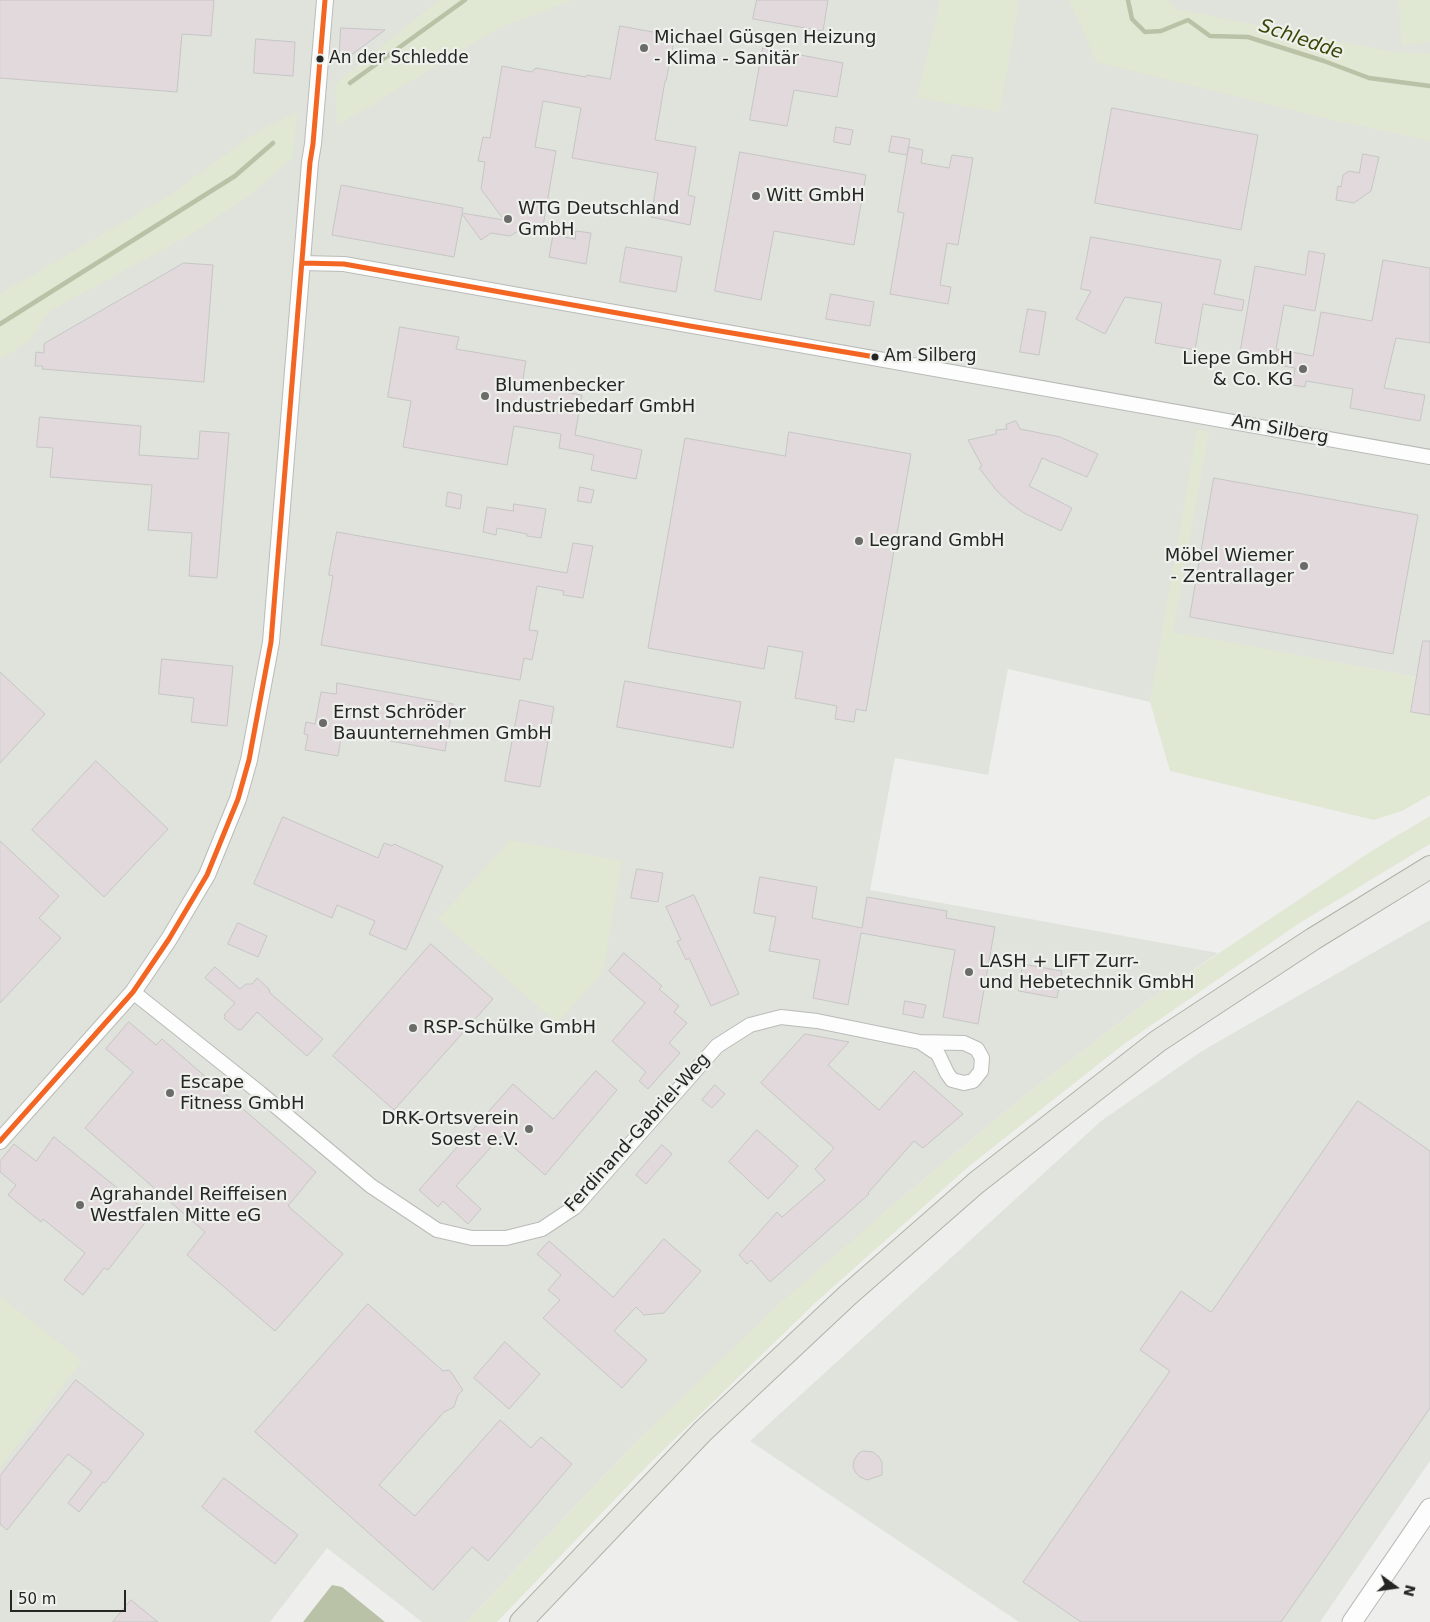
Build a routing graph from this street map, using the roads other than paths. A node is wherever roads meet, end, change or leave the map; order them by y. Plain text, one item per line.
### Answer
1 (325, 0) edge
2 (302, 263) junction
3 (1430, 457) edge
4 (1430, 867) edge
5 (133, 992) junction
6 (920, 1042) dead end
7 (0, 1141) edge
8 (1430, 1508) edge
9 (521, 1622) edge
10 (1352, 1622) edge

1 - 2 street
2 - 3 street, Am Silberg
2 - 5 street
4 - 9 highway
5 - 6 street, Ferdinand-Gabriel-Weg
5 - 7 street
8 - 10 main road

